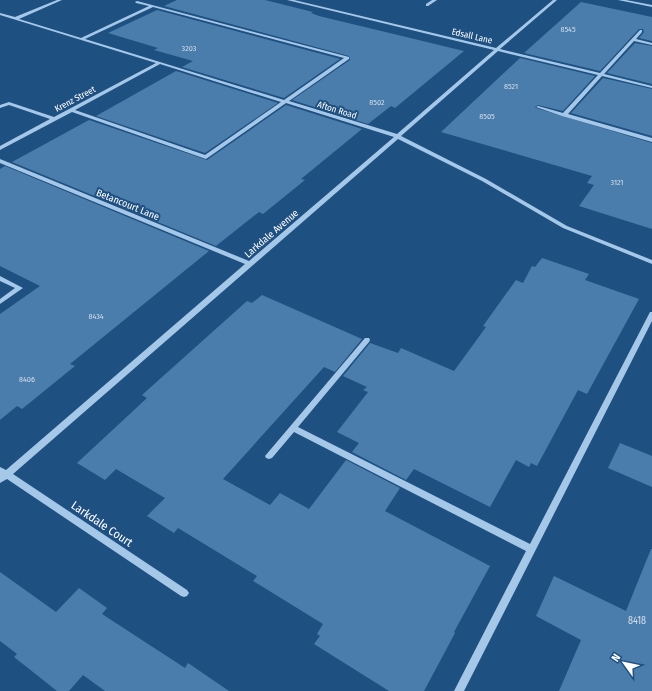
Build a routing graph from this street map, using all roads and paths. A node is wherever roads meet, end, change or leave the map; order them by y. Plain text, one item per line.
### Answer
1 (60, 0) edge
2 (289, 0) edge
3 (435, 0) edge
4 (555, 0) edge
5 (620, 0) edge
6 (137, 2) dead end
7 (427, 5) dead end
8 (153, 6) junction
9 (652, 6) edge
10 (0, 14) edge
11 (14, 19) junction
12 (642, 31) dead end
13 (81, 39) junction
14 (633, 40) junction
15 (652, 44) edge
16 (498, 50) junction
17 (158, 64) junction
18 (601, 75) junction
19 (652, 87) edge
20 (283, 102) junction
21 (0, 107) edge
22 (538, 107) dead end
23 (71, 110) junction
24 (564, 116) junction
25 (54, 119) junction
26 (397, 136) junction
27 (652, 140) edge
28 (0, 148) edge
29 (0, 161) edge
30 (652, 262) edge
31 (250, 264) junction
32 (0, 278) edge
33 (0, 302) edge
34 (652, 314) edge
35 (367, 340) dead end
36 (294, 428) junction
37 (269, 456) dead end
38 (2, 475) edge
39 (531, 549) junction
40 (184, 593) dead end
41 (459, 691) edge

1 - 11 street
2 - 16 street, Edsall Lane
3 - 7 street
4 - 16 street, Larkdale Avenue
5 - 9 street
6 - 8 street
8 - 13 street
8 - 20 street
10 - 11 street, Afton Road
11 - 13 street, Afton Road
12 - 14 street
13 - 17 street, Afton Road
14 - 15 street
14 - 18 street
16 - 18 street, Edsall Lane
16 - 26 street, Larkdale Avenue
17 - 20 street, Afton Road
17 - 23 street, Krenz Street
18 - 19 street, Edsall Lane
18 - 24 street
20 - 23 street
20 - 26 street, Afton Road
21 - 25 street
22 - 24 street
23 - 25 street, Krenz Street
24 - 27 street
25 - 28 street, Krenz Street
26 - 30 street, Afton Road
26 - 31 street, Larkdale Avenue
29 - 31 street, Betancourt Lane
31 - 38 street, Larkdale Avenue
32 - 33 street
34 - 39 street
35 - 36 street
36 - 37 street
36 - 39 street
38 - 40 street, Larkdale Court
39 - 41 street

